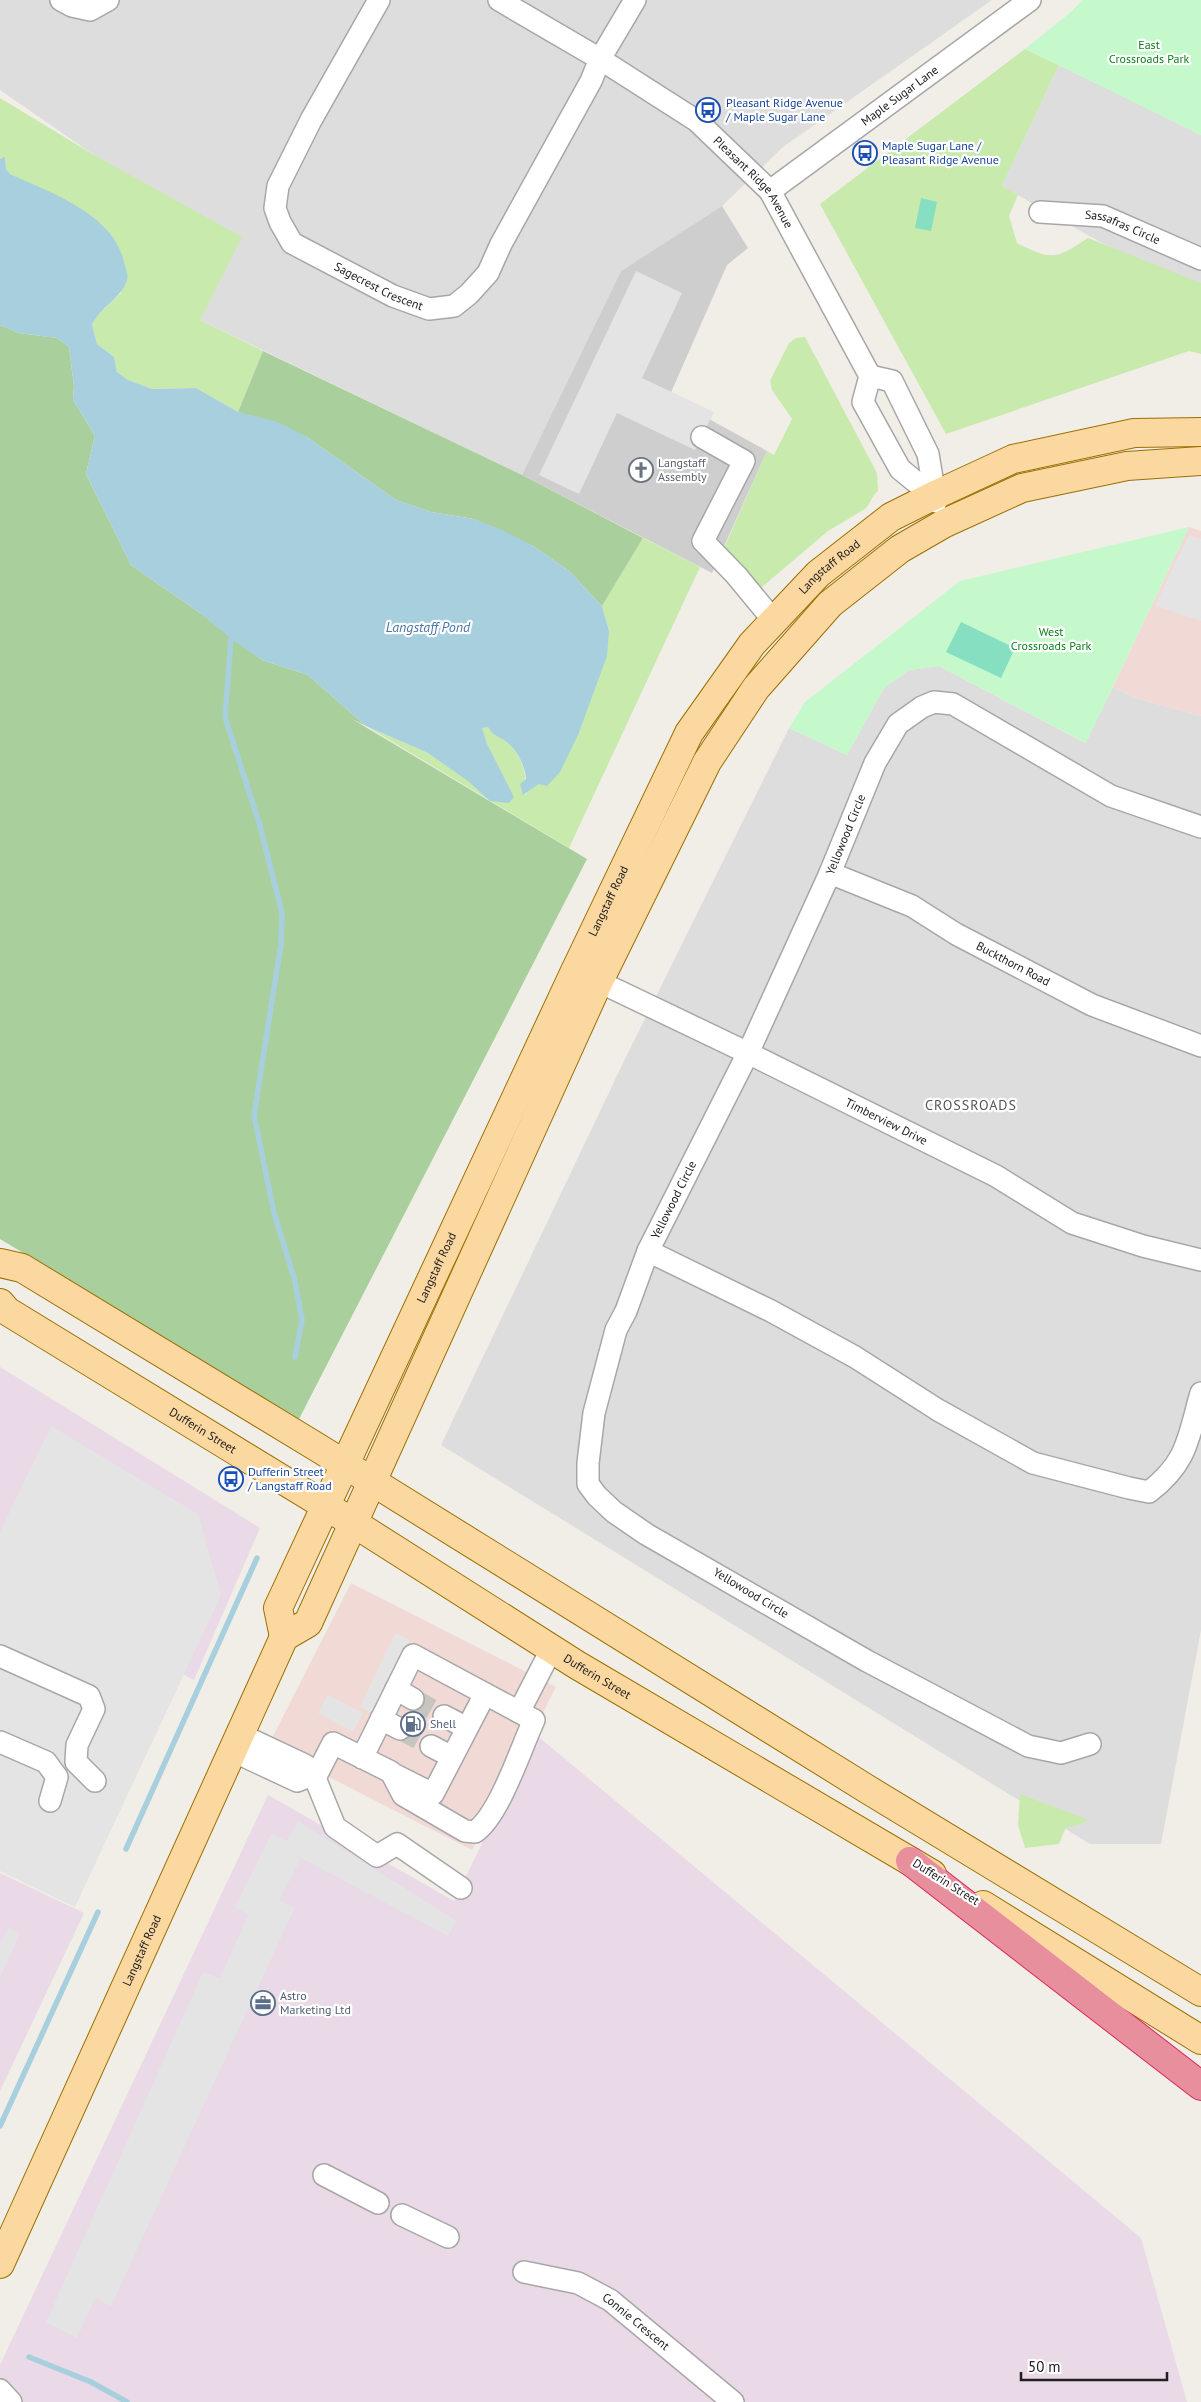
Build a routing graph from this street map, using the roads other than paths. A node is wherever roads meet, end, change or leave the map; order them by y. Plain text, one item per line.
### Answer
1 (61, 0) edge
2 (108, 0) edge
3 (379, 0) edge
4 (498, 0) edge
5 (635, 0) edge
6 (1030, 0) edge
7 (600, 59) junction
8 (770, 191) junction
9 (1040, 212) dead end
10 (1201, 258) edge
11 (870, 376) junction
12 (1201, 432) edge
13 (702, 437) dead end
14 (1201, 461) edge
15 (934, 496) junction
16 (945, 523) junction
17 (774, 621) junction
18 (1201, 827) edge
19 (830, 873) junction
20 (587, 976) junction
21 (1201, 1046) edge
22 (748, 1053) junction
23 (648, 1251) junction
24 (1201, 1260) edge
25 (0, 1263) edge
26 (0, 1303) edge
27 (1201, 1393) edge
28 (346, 1466) junction
29 (371, 1481) junction
30 (324, 1506) junction
31 (352, 1522) junction
32 (284, 1637) junction
33 (552, 1648) junction
34 (0, 1656) edge
35 (485, 1694) junction
36 (519, 1712) junction
37 (444, 1716) tunnel mouth
38 (381, 1720) junction
39 (467, 1728) junction
40 (400, 1729) tunnel mouth
41 (0, 1742) edge
42 (237, 1743) junction
43 (1090, 1744) dead end
44 (431, 1746) tunnel mouth
45 (452, 1757) junction
46 (362, 1758) junction
47 (391, 1772) junction
48 (313, 1777) junction
49 (95, 1781) dead end
50 (50, 1801) dead end
51 (910, 1860) junction
52 (461, 1888) dead end
53 (1190, 1985) edge
54 (1191, 2033) edge
55 (1193, 2080) edge
56 (324, 2176) dead end
57 (378, 2203) dead end
58 (402, 2215) dead end
59 (448, 2237) dead end
60 (0, 2264) edge
61 (524, 2272) dead end
62 (0, 2390) edge
63 (11, 2402) edge
64 (733, 2402) edge

1 - 2 street
3 - 7 street, Sagecrest Crescent
4 - 7 street, Pleasant Ridge Avenue
5 - 7 street, Sagecrest Crescent
6 - 8 street, Maple Sugar Lane
7 - 8 street, Pleasant Ridge Avenue
8 - 11 street, Pleasant Ridge Avenue
9 - 10 street, Sassafras Circle
11 - 15 street
11 - 15 street
12 - 15 main road, Langstaff Road
13 - 17 street
14 - 16 main road, Langstaff Road
15 - 16 street
15 - 17 main road, Langstaff Road
16 - 20 main road, Langstaff Road
17 - 20 main road, Langstaff Road
18 - 19 street, Yellowood Circle
19 - 21 street, Buckthorn Road
19 - 22 street, Yellowood Circle
20 - 22 street, Timberview Drive
20 - 28 main road, Langstaff Road
20 - 29 main road, Langstaff Road
22 - 23 street, Yellowood Circle
22 - 24 street, Timberview Drive
23 - 27 street, Yellowood Circle
23 - 43 street, Yellowood Circle
25 - 28 main road
26 - 30 main road, Dufferin Street
28 - 29 main road
28 - 30 main road, Langstaff Road
29 - 31 main road, Langstaff Road
29 - 53 main road
30 - 31 main road, Dufferin Street
30 - 32 main road, Langstaff Road
31 - 32 main road, Langstaff Road
31 - 33 main road, Dufferin Street
32 - 42 main road, Langstaff Road
33 - 36 street
33 - 51 main road, Dufferin Street
34 - 49 street
35 - 36 street
35 - 38 street
35 - 39 street
36 - 47 street
37 - 39 street
38 - 40 street
38 - 46 street
39 - 45 street
41 - 50 street
42 - 48 street
42 - 60 main road, Langstaff Road
44 - 45 street
45 - 47 street
46 - 47 street
46 - 48 street
48 - 52 street
51 - 54 main road, Dufferin Street
51 - 55 highway
56 - 57 street
58 - 59 street
61 - 64 street, Connie Crescent
62 - 63 street

